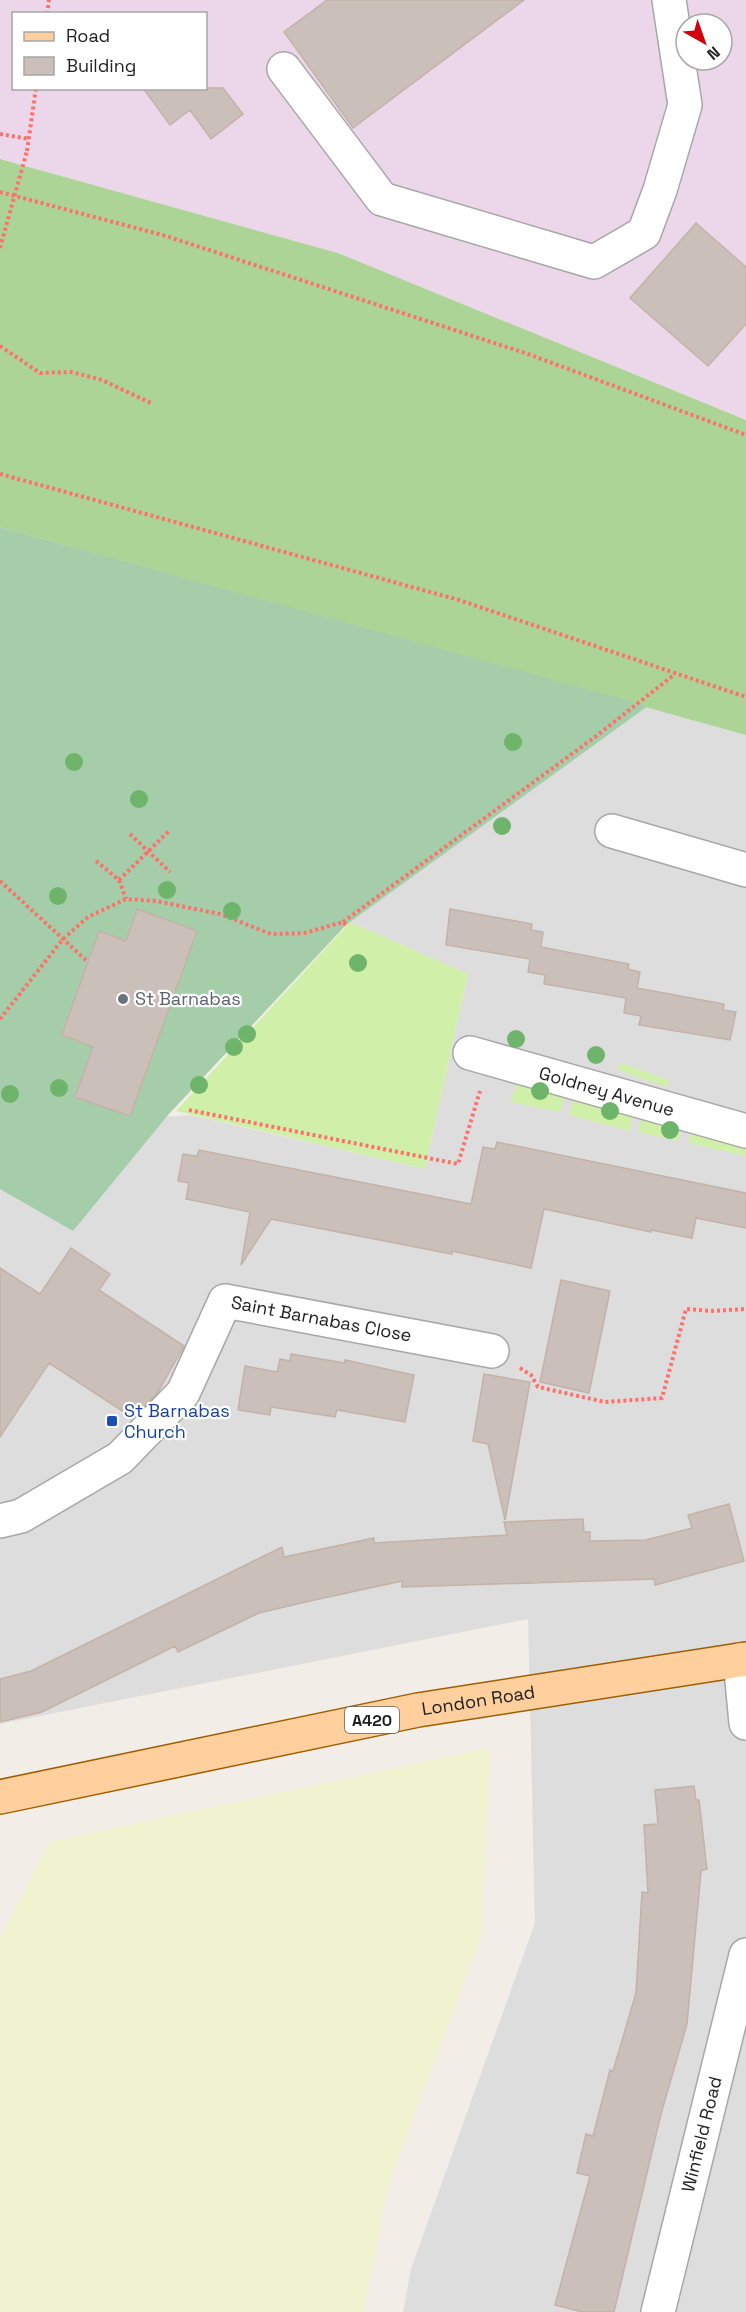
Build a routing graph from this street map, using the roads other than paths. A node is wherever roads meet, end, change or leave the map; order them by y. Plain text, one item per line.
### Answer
1 (669, 0) edge
2 (284, 69) dead end
3 (612, 831) dead end
4 (746, 870) edge
5 (480, 1056) road end
6 (746, 1131) edge
7 (492, 1351) road end
8 (0, 1521) edge
9 (743, 1659) edge
10 (746, 1723) edge
11 (0, 1797) edge
12 (746, 1955) edge
13 (658, 2312) edge

1 - 2 street
3 - 4 street
5 - 6 street, Goldney Avenue
7 - 8 street, Saint Barnabas Close
9 - 10 street
9 - 11 main road, London Road / A420
12 - 13 street, Winfield Road

